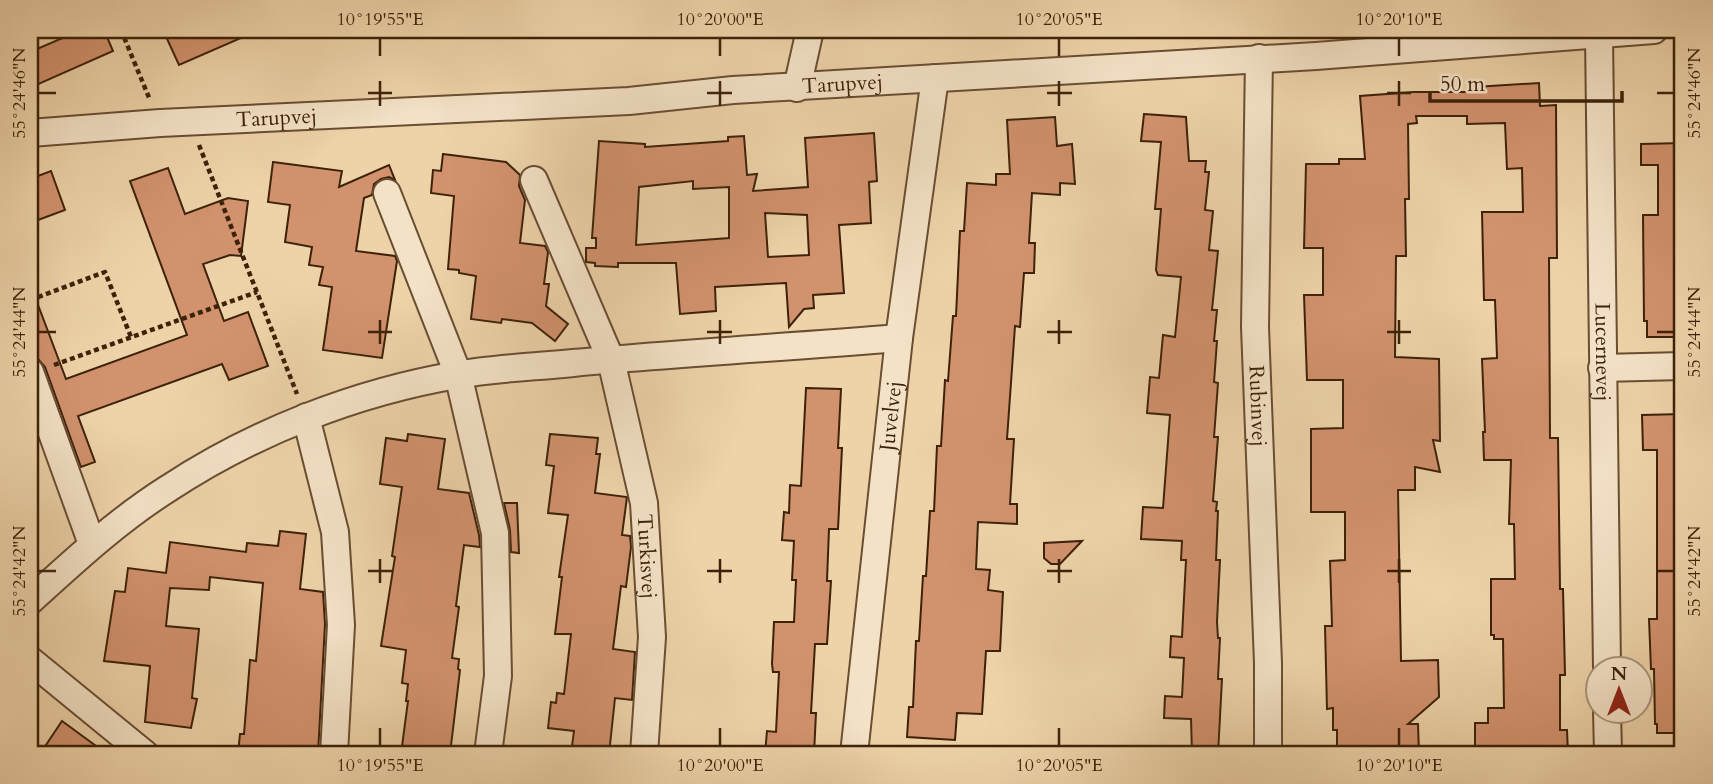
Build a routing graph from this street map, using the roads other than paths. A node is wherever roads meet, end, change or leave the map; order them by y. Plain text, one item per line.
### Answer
1 (810, 30) edge
2 (1654, 30) edge
3 (1599, 35) junction
4 (1259, 58) junction
5 (936, 78) junction
6 (797, 88) junction
7 (30, 133) edge
8 (534, 180) dead end
9 (387, 193) dead end
10 (899, 338) junction
11 (611, 360) junction
12 (1683, 366) edge
13 (1602, 368) junction
14 (30, 372) edge
15 (458, 374) junction
16 (306, 417) junction
17 (92, 544) junction
18 (30, 601) edge
19 (1606, 654) edge
20 (30, 660) edge
21 (1607, 724) edge
22 (145, 754) edge
23 (334, 754) edge
24 (488, 754) edge
25 (644, 754) edge
26 (854, 754) edge
27 (1268, 754) edge
28 (1608, 754) edge

1 - 6 street
2 - 3 street, Tarupvej
3 - 4 street, Tarupvej
3 - 13 street, Lucernevej
4 - 5 street, Tarupvej
4 - 27 street, Rubinvej
5 - 6 street, Tarupvej
5 - 10 street, Juvelvej
6 - 7 street, Tarupvej
8 - 11 street, Turkisvej
9 - 15 street
10 - 11 street
10 - 26 street, Juvelvej
11 - 15 street
11 - 25 street, Turkisvej
12 - 13 street
13 - 19 street, Lucernevej
14 - 17 street
15 - 16 street
15 - 24 street
16 - 17 street
16 - 23 street
17 - 18 street
20 - 22 street
21 - 28 street

